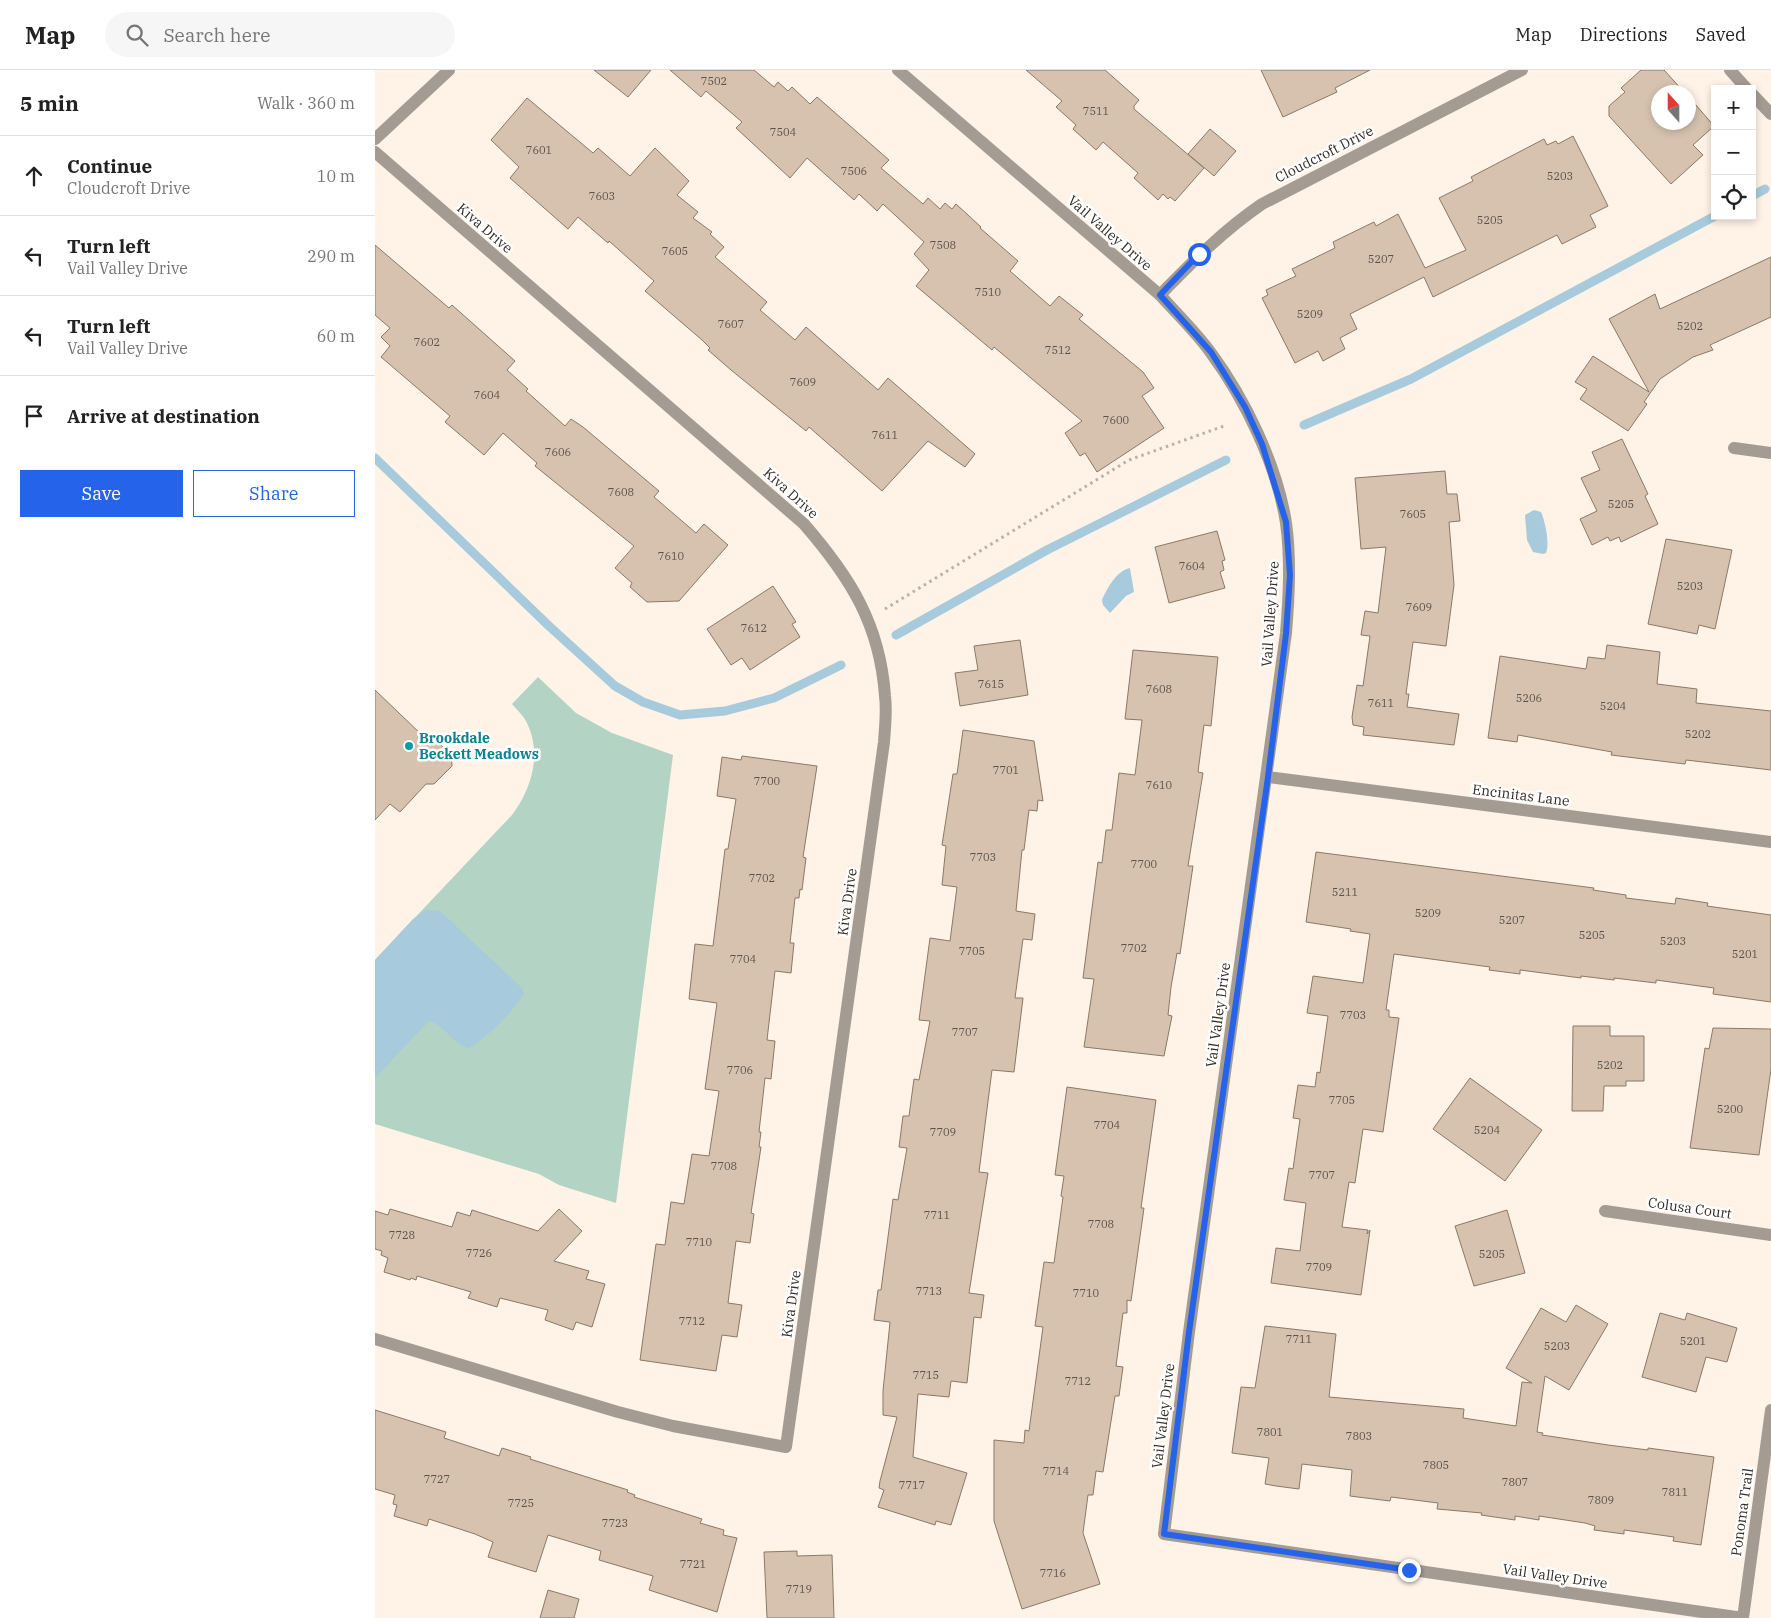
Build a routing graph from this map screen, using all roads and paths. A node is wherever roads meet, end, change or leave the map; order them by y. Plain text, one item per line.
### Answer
1 (449, 70) edge
2 (898, 70) edge
3 (1522, 70) edge
4 (1729, 70) edge
5 (1743, 85) edge
6 (1756, 98) edge
7 (1771, 114) edge
8 (375, 139) edge
9 (375, 152) edge
10 (1160, 295) junction
11 (1224, 426) dead end
12 (1734, 448) dead end
13 (1771, 453) edge
14 (867, 619) junction
15 (1268, 777) junction
16 (1771, 842) edge
17 (1605, 1211) dead end
18 (1771, 1235) edge
19 (375, 1339) edge
20 (1771, 1410) edge
21 (1743, 1618) edge

1 - 8 street
2 - 10 street, Vail Valley Drive
3 - 10 street, Cloudcroft Drive
4 - 5 street
6 - 7 street
9 - 14 street, Kiva Drive
10 - 15 street, Vail Valley Drive
11 - 14 path
12 - 13 street
14 - 19 street, Kiva Drive
15 - 16 street, Encinitas Lane
15 - 21 street, Vail Valley Drive
17 - 18 street, Colusa Court
20 - 21 street, Ponoma Trail

